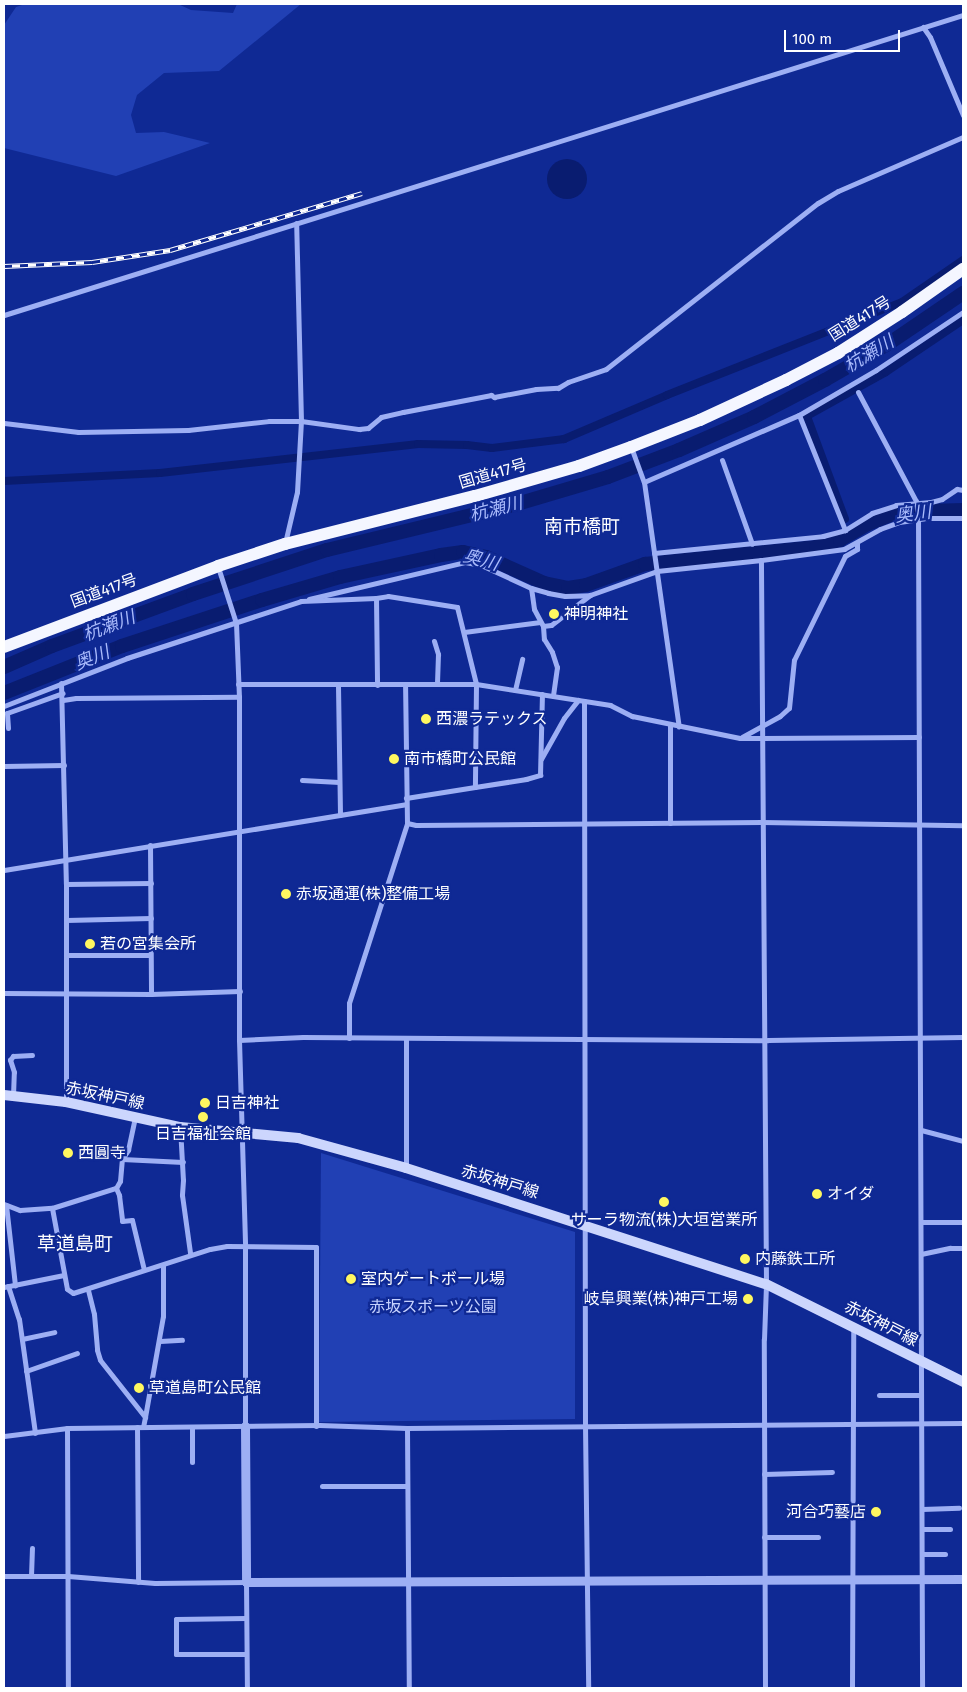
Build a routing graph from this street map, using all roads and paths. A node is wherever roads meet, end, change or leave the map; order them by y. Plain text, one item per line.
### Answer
1 (963, 16) edge
2 (923, 27) junction
3 (963, 114) edge
4 (963, 137) edge
5 (296, 223) junction
6 (963, 269) edge
7 (963, 312) edge
8 (4, 315) edge
9 (858, 392) dead end
10 (799, 415) junction
11 (301, 421) junction
12 (4, 423) edge
13 (632, 449) junction
14 (722, 460) dead end
15 (643, 480) junction
16 (963, 490) edge
17 (916, 501) junction
18 (918, 518) junction
19 (963, 518) edge
20 (844, 530) junction
21 (857, 543) junction
22 (285, 544) junction
23 (752, 544) junction
24 (654, 553) junction
25 (761, 560) junction
26 (219, 570) junction
27 (657, 570) junction
28 (531, 588) junction
29 (590, 595) junction
30 (376, 598) junction
31 (301, 601) junction
32 (236, 623) junction
33 (541, 624) junction
34 (464, 632) junction
35 (434, 641) dead end
36 (4, 647) edge
37 (522, 659) dead end
38 (61, 683) junction
39 (238, 684) junction
40 (406, 684) junction
41 (438, 684) junction
42 (476, 684) junction
43 (377, 685) junction
44 (338, 686) junction
45 (515, 690) junction
46 (63, 693) junction
47 (542, 694) junction
48 (553, 696) junction
49 (239, 697) junction
50 (63, 700) junction
51 (578, 700) junction
52 (584, 701) junction
53 (4, 706) edge
54 (670, 725) junction
55 (762, 726) junction
56 (679, 727) junction
57 (8, 728) dead end
58 (919, 737) junction
59 (740, 738) junction
60 (762, 738) junction
61 (541, 760) junction
62 (64, 765) junction
63 (4, 766) edge
64 (302, 780) dead end
65 (339, 782) junction
66 (475, 787) junction
67 (406, 801) junction
68 (340, 815) junction
69 (762, 822) junction
70 (407, 823) junction
71 (670, 823) junction
72 (583, 824) junction
73 (918, 824) junction
74 (963, 825) edge
75 (239, 831) junction
76 (150, 845) junction
77 (65, 859) junction
78 (4, 870) edge
79 (151, 883) junction
80 (66, 884) junction
81 (151, 918) junction
82 (66, 920) junction
83 (150, 954) junction
84 (66, 955) junction
85 (240, 991) junction
86 (4, 994) edge
87 (67, 994) junction
88 (151, 994) junction
89 (349, 1038) junction
90 (406, 1038) junction
91 (584, 1038) junction
92 (919, 1038) junction
93 (963, 1038) edge
94 (762, 1039) junction
95 (239, 1040) junction
96 (32, 1055) dead end
97 (8, 1096) edge
98 (66, 1102) junction
99 (135, 1118) junction
100 (180, 1127) junction
101 (921, 1130) junction
102 (242, 1132) junction
103 (963, 1141) edge
104 (122, 1159) junction
105 (183, 1162) junction
106 (406, 1168) junction
107 (116, 1188) junction
108 (5, 1204) edge
109 (52, 1208) junction
110 (921, 1222) junction
111 (963, 1222) edge
112 (584, 1224) junction
113 (245, 1247) junction
114 (963, 1248) edge
115 (190, 1253) junction
116 (921, 1254) junction
117 (163, 1265) junction
118 (144, 1270) junction
119 (64, 1275) junction
120 (766, 1284) junction
121 (15, 1285) junction
122 (6, 1287) edge
123 (88, 1290) junction
124 (853, 1326) junction
125 (54, 1332) dead end
126 (22, 1338) junction
127 (182, 1340) dead end
128 (160, 1341) junction
129 (77, 1353) dead end
130 (920, 1361) junction
131 (26, 1371) junction
132 (183, 1382) dead end
133 (963, 1382) edge
134 (150, 1385) junction
135 (879, 1395) dead end
136 (921, 1396) junction
137 (145, 1417) junction
138 (963, 1423) edge
139 (764, 1424) junction
140 (852, 1424) junction
141 (922, 1424) junction
142 (585, 1425) junction
143 (245, 1426) junction
144 (316, 1426) junction
145 (140, 1427) junction
146 (192, 1427) junction
147 (67, 1428) junction
148 (408, 1428) junction
149 (35, 1433) junction
150 (4, 1436) edge
151 (192, 1462) dead end
152 (832, 1472) dead end
153 (764, 1474) junction
154 (322, 1486) dead end
155 (407, 1486) junction
156 (959, 1508) dead end
157 (922, 1509) junction
158 (922, 1529) junction
159 (950, 1529) dead end
160 (764, 1537) junction
161 (818, 1537) dead end
162 (32, 1548) dead end
163 (922, 1554) junction
164 (945, 1554) dead end
165 (4, 1576) edge
166 (31, 1576) junction
167 (68, 1576) junction
168 (923, 1579) junction
169 (963, 1579) edge
170 (587, 1580) junction
171 (764, 1580) junction
172 (852, 1580) junction
173 (408, 1581) junction
174 (138, 1582) junction
175 (246, 1582) junction
176 (246, 1618) junction
177 (246, 1654) junction
178 (68, 1688) edge
179 (247, 1688) edge
180 (409, 1688) edge
181 (588, 1688) edge
182 (765, 1688) edge
183 (852, 1688) edge
184 (922, 1688) edge

1 - 2 street
2 - 3 street
2 - 5 street
4 - 11 street
5 - 8 street
5 - 11 street
6 - 13 highway, 国道417号
7 - 10 street
9 - 17 street
10 - 15 street
10 - 20 street
11 - 12 street
11 - 22 street
13 - 15 street
13 - 22 highway, 国道417号
14 - 23 street
15 - 24 street
16 - 17 street
17 - 18 street
17 - 20 street
18 - 19 street
18 - 21 street
18 - 58 street
20 - 23 street
21 - 25 street
21 - 55 street
22 - 26 highway, 国道417号
23 - 24 street
24 - 27 street
25 - 27 street
25 - 55 street
26 - 32 street
26 - 36 highway, 国道417号
27 - 29 street
27 - 56 street
28 - 29 street
28 - 31 street
28 - 33 street
29 - 33 street
30 - 31 street
30 - 34 street
30 - 43 street
31 - 32 street
32 - 38 street
32 - 39 street
33 - 34 street
33 - 48 street
34 - 42 street
35 - 41 street
37 - 45 street
38 - 46 street
38 - 53 street
39 - 44 street
39 - 49 street
40 - 41 street
40 - 43 street
40 - 67 street
41 - 42 street
42 - 45 street
42 - 66 street
43 - 44 street
44 - 65 street
45 - 47 street
46 - 50 street
46 - 57 street
47 - 48 street
47 - 61 street
48 - 51 street
49 - 50 street
49 - 75 street
50 - 62 street
51 - 52 street
51 - 61 street
52 - 54 street
52 - 72 street
54 - 56 street
54 - 71 street
55 - 59 street
55 - 60 street
56 - 59 street
58 - 60 street
58 - 73 street
59 - 60 street
60 - 69 street
61 - 66 street
62 - 63 street
62 - 77 street
64 - 65 street
65 - 68 street
66 - 67 street
67 - 68 street
67 - 70 street
68 - 75 street
69 - 71 street
69 - 73 street
69 - 94 street
70 - 72 street
70 - 89 street
71 - 72 street
72 - 91 street
73 - 74 street
73 - 92 street
75 - 76 street
75 - 85 street
76 - 77 street
76 - 79 street
77 - 78 street
77 - 80 street
79 - 80 street
79 - 81 street
80 - 82 street
81 - 82 street
81 - 83 street
82 - 84 street
83 - 84 street
83 - 88 street
84 - 87 street
85 - 88 street
85 - 95 street
86 - 87 street
87 - 88 street
87 - 98 street
89 - 90 street
89 - 95 street
90 - 91 street
90 - 106 street
91 - 94 street
91 - 112 street
92 - 93 street
92 - 94 street
92 - 101 street
94 - 120 street
95 - 102 street
96 - 97 street
97 - 98 main road, 赤坂神戸線
98 - 99 main road, 赤坂神戸線
99 - 100 main road, 赤坂神戸線
99 - 104 street
100 - 102 main road, 赤坂神戸線
100 - 105 street
101 - 103 street
101 - 110 street
102 - 106 main road, 赤坂神戸線
102 - 113 street
104 - 105 street
104 - 107 street
105 - 115 street
106 - 112 main road, 赤坂神戸線
107 - 109 street
107 - 118 street
108 - 109 street
108 - 121 street
109 - 119 street
110 - 111 street
110 - 116 street
112 - 120 main road, 赤坂神戸線
112 - 142 street
113 - 115 street
113 - 143 street
113 - 144 street
114 - 116 street
115 - 117 street
116 - 130 street
117 - 118 street
117 - 128 street
118 - 123 street
119 - 121 street
119 - 123 street
120 - 124 main road, 赤坂神戸線
120 - 139 street
121 - 122 street
122 - 126 street
123 - 137 street
124 - 130 main road, 赤坂神戸線
124 - 140 street
125 - 126 street
126 - 131 street
127 - 128 street
128 - 134 street
129 - 131 street
130 - 133 main road, 赤坂神戸線
130 - 136 street
131 - 149 street
132 - 134 street
134 - 137 street
135 - 136 street
136 - 141 street
137 - 145 street
138 - 141 street
139 - 140 street
139 - 142 street
139 - 153 street
140 - 141 street
140 - 172 street
141 - 157 street
142 - 148 street
142 - 170 street
143 - 144 street
143 - 146 street
143 - 175 street
144 - 148 street
145 - 146 street
145 - 147 street
145 - 174 street
146 - 151 street
147 - 149 street
147 - 167 street
148 - 155 street
149 - 150 street
152 - 153 street
153 - 160 street
154 - 155 street
155 - 173 street
156 - 157 street
157 - 158 street
158 - 159 street
158 - 163 street
160 - 161 street
160 - 171 street
162 - 166 street
163 - 164 street
163 - 168 street
165 - 166 street
166 - 167 street
167 - 174 street
167 - 178 street
168 - 169 street
168 - 172 street
168 - 184 street
170 - 171 street
170 - 173 street
170 - 181 street
171 - 172 street
171 - 182 street
172 - 183 street
173 - 175 street
173 - 180 street
174 - 175 street
175 - 176 street
176 - 177 street
176 - 177 street
177 - 179 street

